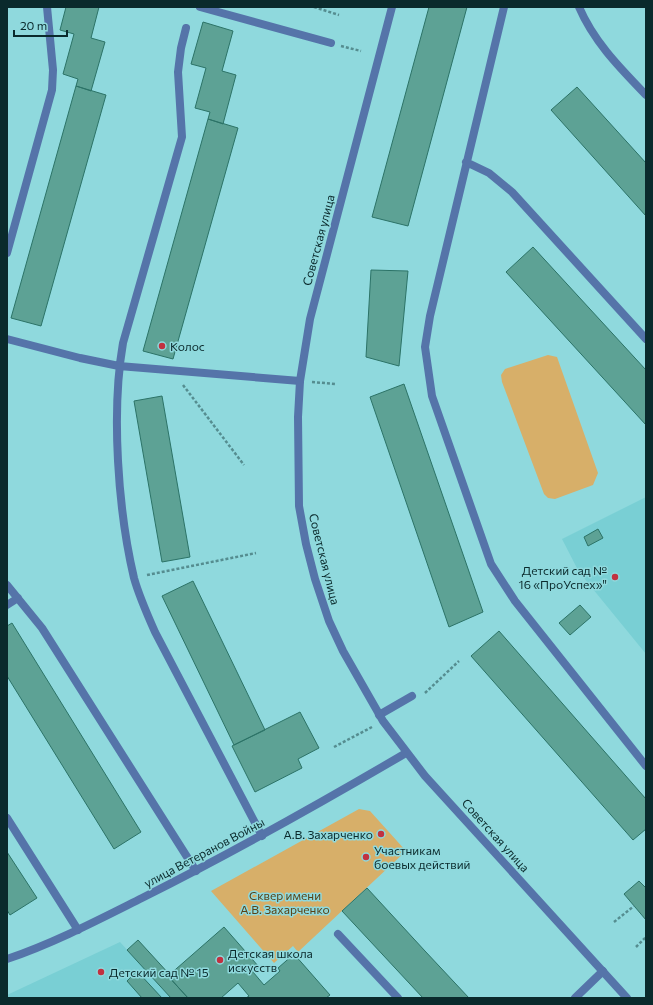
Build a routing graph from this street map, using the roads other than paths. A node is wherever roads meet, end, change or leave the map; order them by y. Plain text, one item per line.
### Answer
1 (47, 7) edge
2 (200, 7) edge
3 (392, 7) edge
4 (504, 7) edge
5 (579, 7) edge
6 (186, 28) dead end
7 (331, 43) road end
8 (646, 95) edge
9 (466, 162) junction
10 (7, 253) edge
11 (7, 338) edge
12 (646, 340) edge
13 (119, 366) junction
14 (300, 381) junction
15 (7, 585) edge
16 (18, 598) junction
17 (7, 605) edge
18 (412, 696) dead end
19 (379, 715) junction
20 (406, 753) junction
21 (646, 766) edge
22 (7, 818) edge
23 (262, 836) junction
24 (196, 871) junction
25 (78, 930) junction
26 (338, 934) dead end
27 (7, 959) edge
28 (602, 971) junction
29 (398, 998) edge
30 (575, 998) edge
31 (627, 998) edge

1 - 10 street
2 - 7 street
3 - 14 street, Советская улица
4 - 9 street
5 - 8 street
6 - 13 street
9 - 12 street
9 - 21 street
11 - 13 street
13 - 14 street
13 - 23 street
14 - 19 street, Советская улица
15 - 16 street
16 - 17 street
16 - 24 street
18 - 19 street
19 - 20 street, Советская улица
20 - 23 street, улица Ветеранов Войны
20 - 28 street, Советская улица
22 - 25 street
23 - 24 street, улица Ветеранов Войны
24 - 25 street, улица Ветеранов Войны
25 - 27 street, улица Ветеранов Войны
26 - 29 street
28 - 30 street
28 - 31 street, Советская улица

